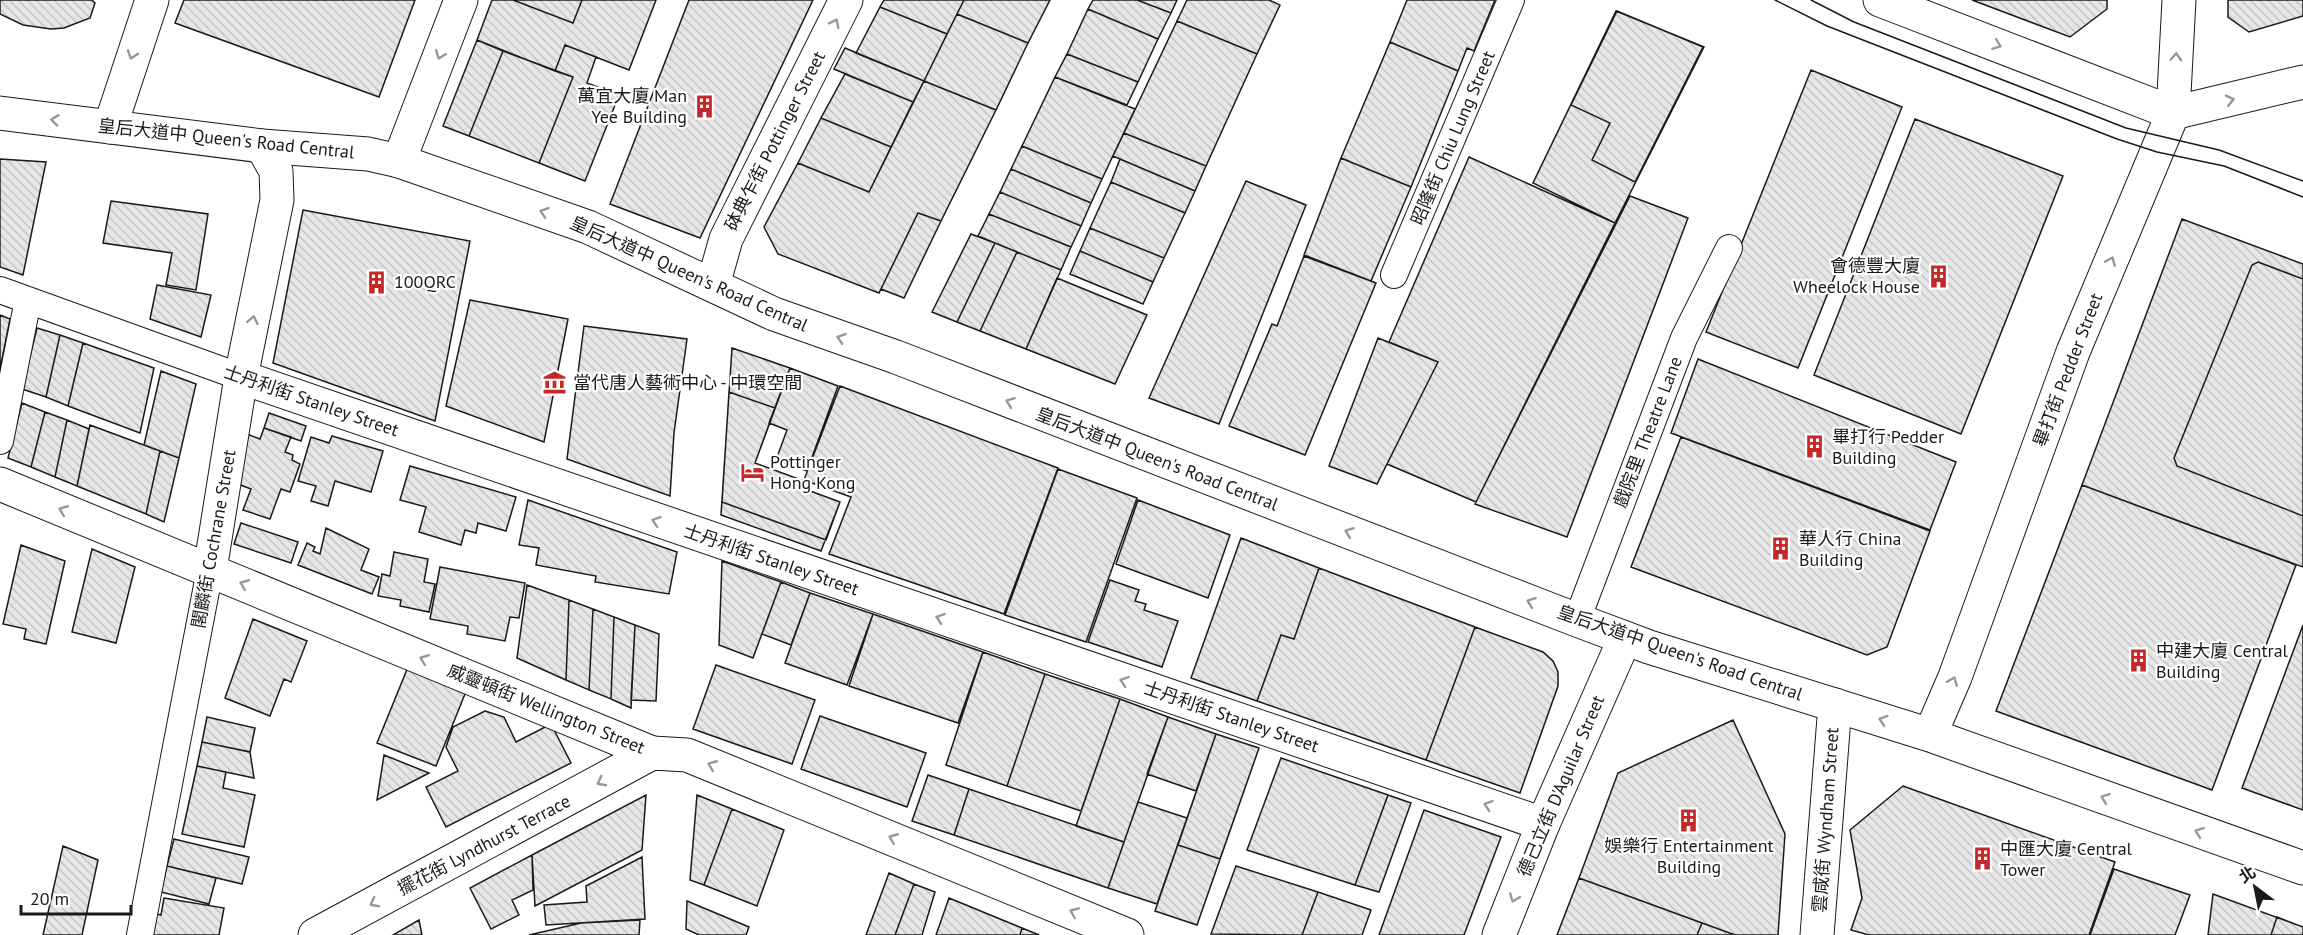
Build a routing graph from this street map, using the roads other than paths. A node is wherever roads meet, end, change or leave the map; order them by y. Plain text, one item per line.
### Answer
1 (152, 0) edge
2 (461, 0) edge
3 (846, 0) edge
4 (1511, 0) edge
5 (1880, 0) edge
6 (2179, 0) edge
7 (2303, 81) edge
8 (0, 113) edge
9 (2173, 113) junction
10 (110, 126) junction
11 (262, 146) junction
12 (399, 161) junction
13 (1729, 248) dead end
14 (1394, 275) dead end
15 (713, 285) junction
16 (0, 290) edge
17 (28, 300) junction
18 (242, 377) junction
19 (0, 441) edge
20 (0, 484) edge
21 (210, 570) junction
22 (1577, 620) junction
23 (1625, 638) junction
24 (1835, 705) junction
25 (1930, 735) junction
26 (652, 753) junction
27 (1543, 824) junction
28 (2303, 868) edge
29 (141, 935) edge
30 (315, 935) edge
31 (1128, 935) edge
32 (1500, 935) edge
33 (1817, 935) edge

1 -> 10 street
2 -> 12 street
15 -> 3 street, 砵典乍街 Pottinger Street
4 - 14 street, 昭隆街 Chiu Lung Street
5 -> 9 street
9 -> 6 street, 畢打街 Pedder Street
9 -> 7 street
10 -> 8 street, 皇后大道中 Queen's Road Central
25 -> 9 street, 畢打街 Pedder Street
10 - 11 street, 皇后大道中 Queen's Road Central
11 - 12 street, 皇后大道中 Queen's Road Central
18 -> 11 street, 閣麟街 Cochrane Street
15 -> 12 street, 皇后大道中 Queen's Road Central
13 - 22 street, 戲院里 Theatre Lane
22 -> 15 street, 皇后大道中 Queen's Road Central
16 - 17 street, 士丹利街 Stanley Street
17 - 18 street, 士丹利街 Stanley Street
17 - 19 street
18 - 21 street, 閣麟街 Cochrane Street
27 -> 18 street, 士丹利街 Stanley Street
21 -> 20 street, 威靈頓街 Wellington Street
26 -> 21 street, 威靈頓街 Wellington Street
21 - 29 street, 閣麟街 Cochrane Street
22 - 23 street, 皇后大道中 Queen's Road Central
23 - 24 street, 皇后大道中 Queen's Road Central
23 - 27 street, 德己立街 D'Aguilar Street
25 -> 24 street, 皇后大道中 Queen's Road Central
24 - 33 street, 雲咸街 Wyndham Street
28 -> 25 street, 皇后大道中 Queen's Road Central
26 -> 30 street, 擺花街 Lyndhurst Terrace
31 -> 26 street, 威靈頓街 Wellington Street
27 -> 32 street, 德己立街 D'Aguilar Street

